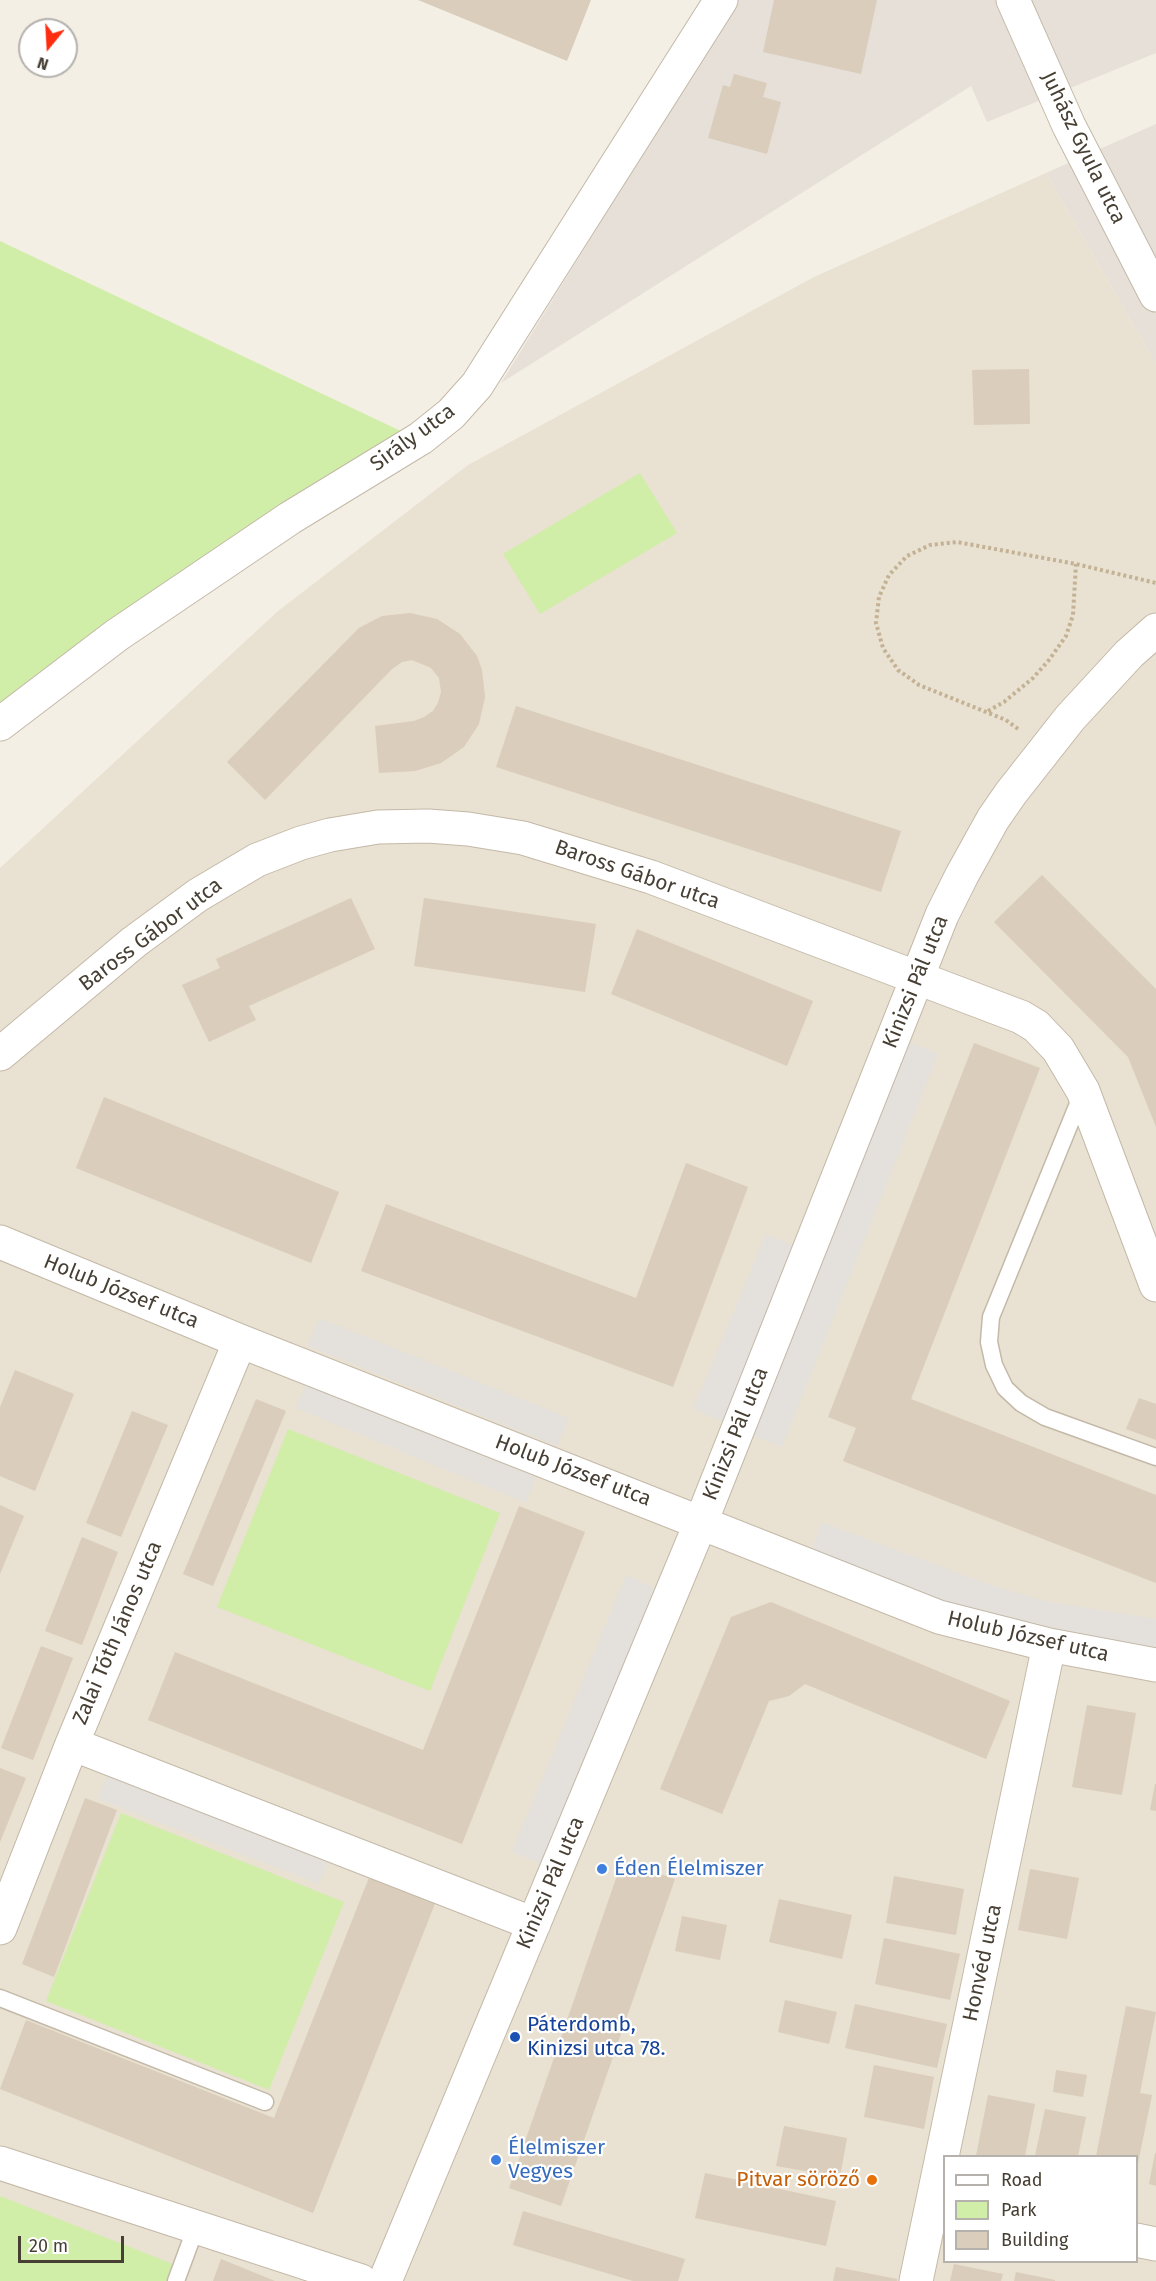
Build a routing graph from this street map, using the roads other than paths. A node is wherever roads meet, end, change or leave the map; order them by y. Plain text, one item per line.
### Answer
1 (721, 0) edge
2 (1013, 0) edge
3 (1156, 295) edge
4 (1156, 630) edge
5 (0, 724) edge
6 (917, 977) junction
7 (0, 1054) edge
8 (1083, 1091) junction
9 (0, 1242) edge
10 (1156, 1285) edge
11 (240, 1341) junction
12 (1156, 1457) edge
13 (701, 1522) junction
14 (1049, 1645) junction
15 (1156, 1665) edge
16 (72, 1744) junction
17 (534, 1924) junction
18 (0, 1928) edge
19 (0, 1998) edge
20 (265, 2102) dead end
21 (949, 2155) edge
22 (0, 2163) edge
23 (943, 2184) edge
24 (939, 2204) edge
25 (196, 2227) junction
26 (1138, 2240) edge
27 (1156, 2244) edge
28 (176, 2281) edge
29 (361, 2281) edge
30 (385, 2281) edge
31 (916, 2281) edge

1 - 5 street, Sirály utca
2 - 3 street, Juhász Gyula utca
4 - 6 street, Kinizsi Pál utca
6 - 7 street, Baross Gábor utca
6 - 8 street, Baross Gábor utca
6 - 13 street, Kinizsi Pál utca
8 - 10 street, Baross Gábor utca
8 - 12 lane
9 - 11 street, Holub József utca
11 - 13 street, Holub József utca
11 - 16 street, Zalai Tóth János utca
13 - 14 street, Holub József utca
13 - 17 street, Kinizsi Pál utca
14 - 15 street, Holub József utca
14 - 21 street, Honvéd utca
16 - 17 street
16 - 18 street, Zalai Tóth János utca
17 - 30 street, Kinizsi Pál utca
19 - 20 lane
22 - 25 street
23 - 24 street, Honvéd utca
24 - 31 street, Honvéd utca
25 - 28 lane
25 - 29 street
26 - 27 street

